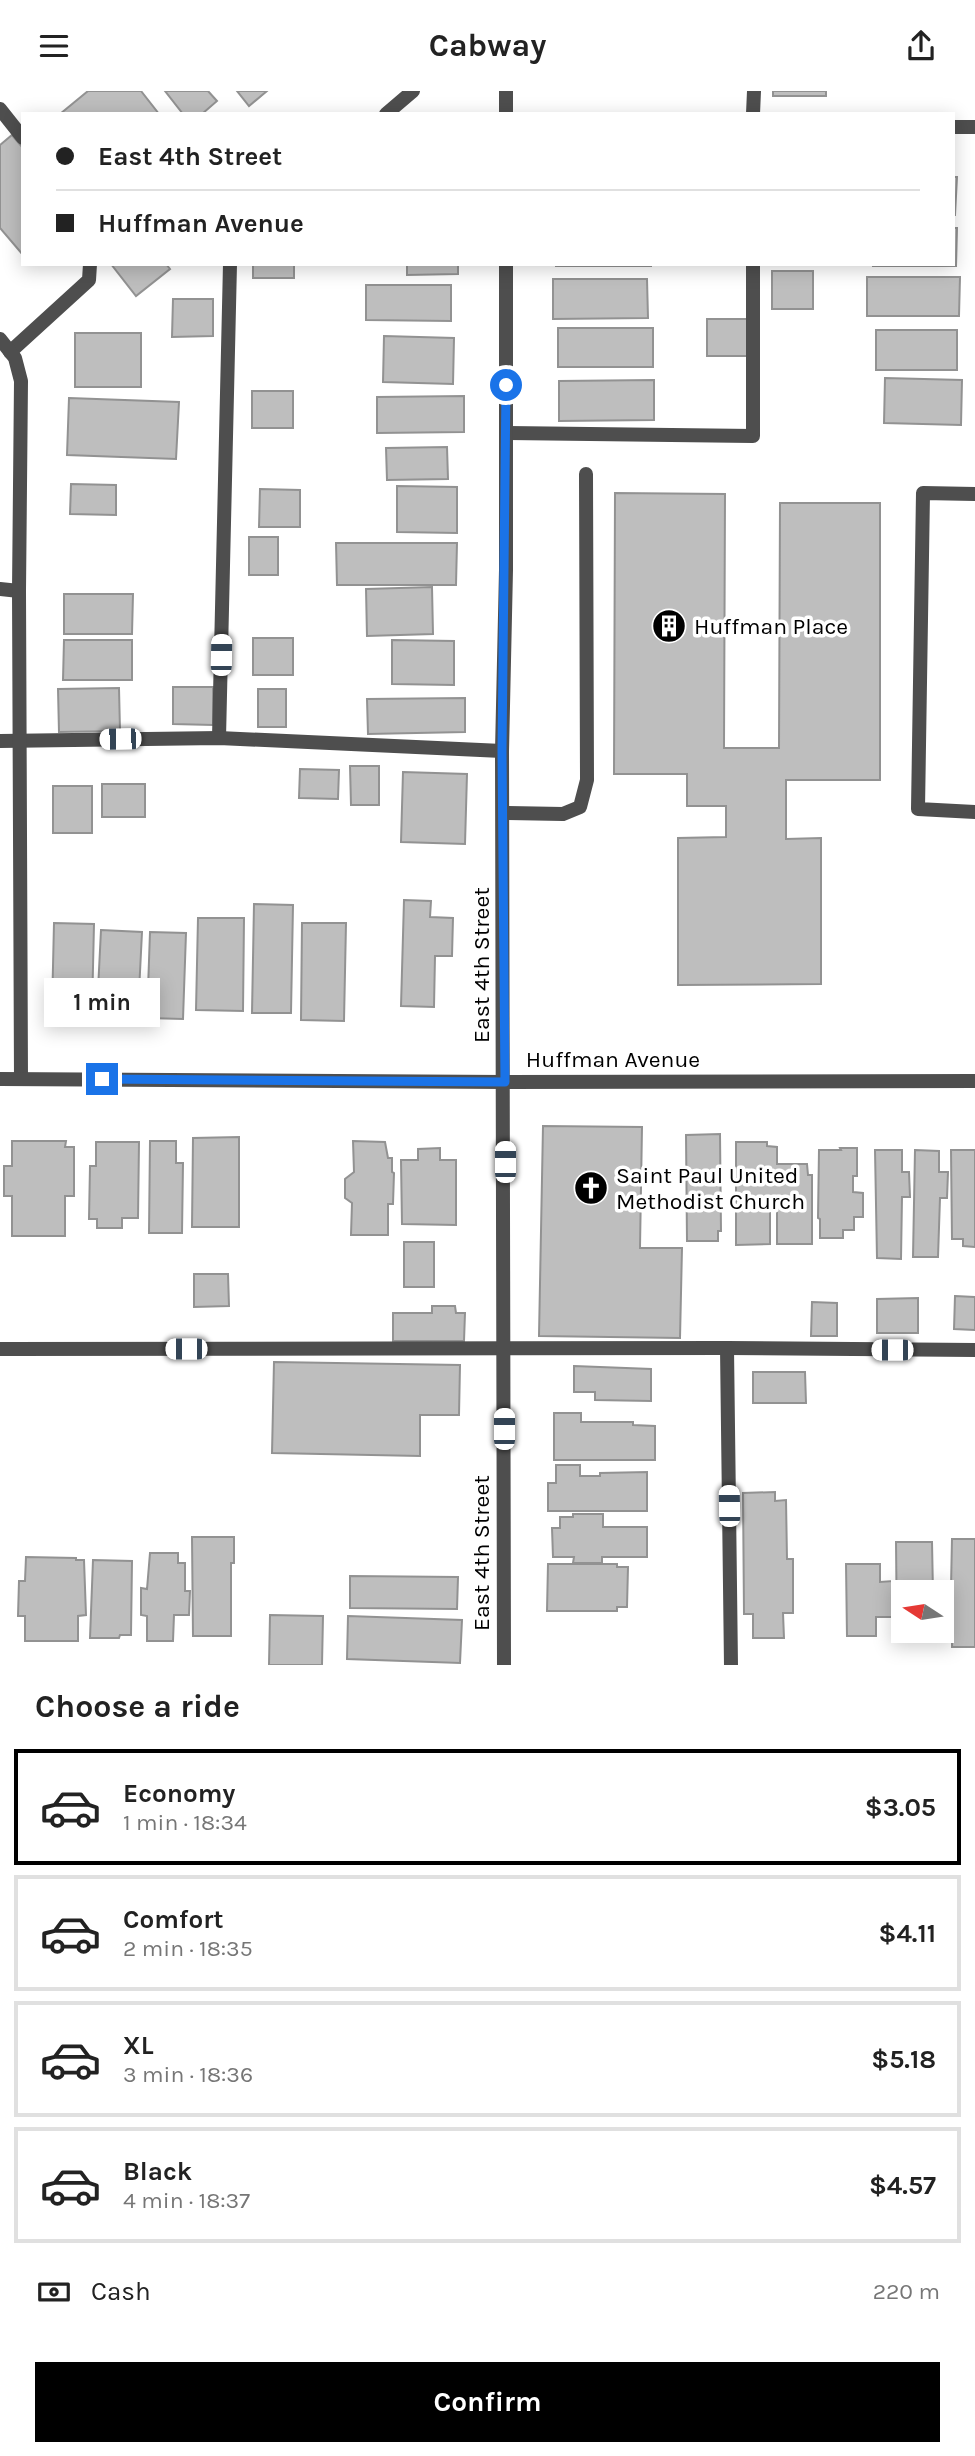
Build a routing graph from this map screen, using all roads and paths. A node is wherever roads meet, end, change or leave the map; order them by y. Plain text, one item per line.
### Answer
1 (413, 91) edge
2 (506, 91) edge
3 (754, 91) edge
4 (0, 109) edge
5 (388, 112) edge
6 (506, 112) edge
7 (754, 112) edge
8 (955, 127) edge
9 (975, 127) edge
10 (21, 135) edge
11 (90, 266) edge
12 (230, 266) edge
13 (506, 266) edge
14 (753, 266) edge
15 (0, 339) edge
16 (10, 352) junction
17 (506, 433) junction
18 (586, 474) dead end
19 (975, 494) edge
20 (0, 589) edge
21 (19, 591) junction
22 (219, 739) junction
23 (22, 740) junction
24 (0, 741) edge
25 (502, 751) junction
26 (975, 812) edge
27 (503, 813) junction
28 (0, 1079) edge
29 (21, 1079) junction
30 (975, 1081) edge
31 (505, 1082) junction
32 (727, 1348) junction
33 (0, 1349) edge
34 (505, 1350) junction
35 (975, 1350) edge
36 (504, 1665) edge
37 (731, 1665) edge

1 - 5 street
2 - 6 street
3 - 7 street
4 - 10 street
8 - 9 street
11 - 16 street
12 - 22 street
13 - 17 street, East 4th Street
14 - 17 street
15 - 16 street
16 - 21 street
17 - 25 street, East 4th Street
18 - 27 street
19 - 26 street
20 - 21 street
21 - 23 street
22 - 23 street
22 - 25 street
23 - 24 street
23 - 29 street
25 - 27 street, East 4th Street
27 - 31 street, East 4th Street
28 - 29 street, Huffman Avenue
29 - 31 street, Huffman Avenue
30 - 31 street, Huffman Avenue
31 - 34 street, East 4th Street
32 - 34 street
32 - 35 street
32 - 37 street
33 - 34 street
34 - 36 street, East 4th Street

